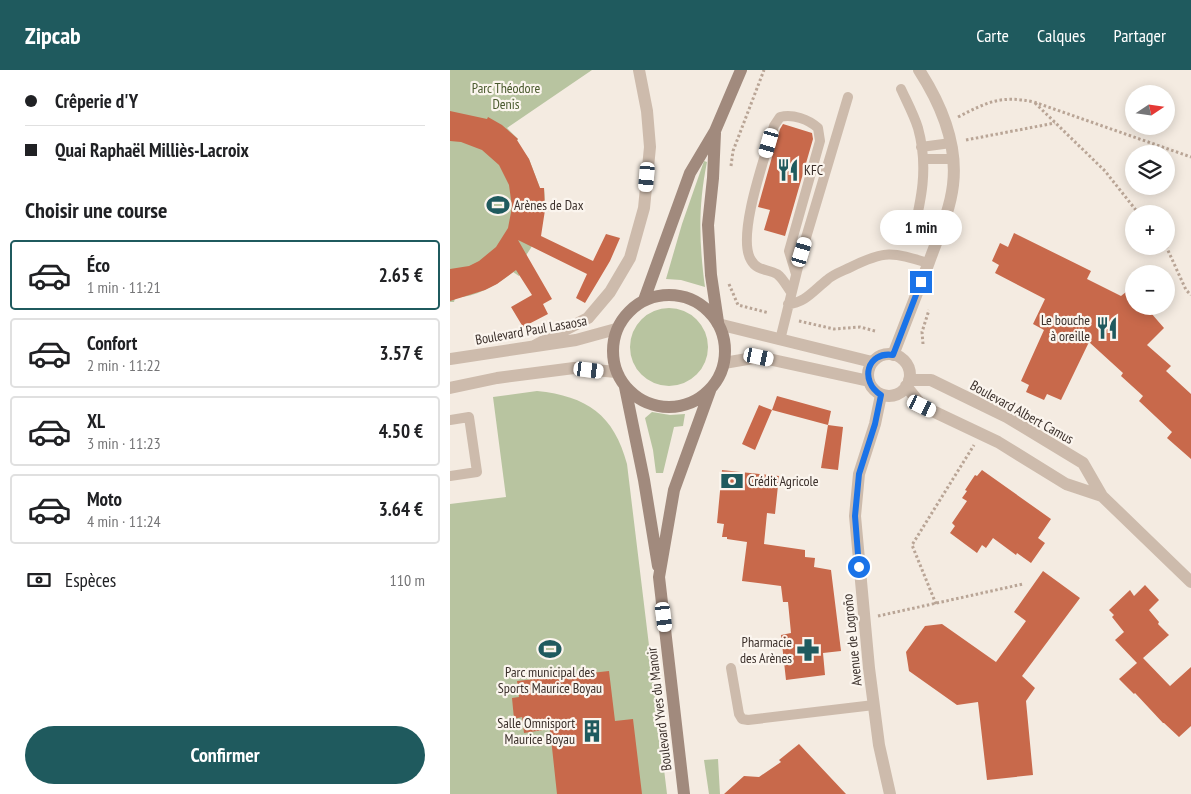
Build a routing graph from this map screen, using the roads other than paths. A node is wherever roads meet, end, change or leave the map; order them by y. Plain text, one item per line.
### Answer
1 (639, 70) edge
2 (741, 70) edge
3 (919, 70) edge
4 (901, 89) dead end
5 (848, 97) dead end
6 (715, 131) junction
7 (951, 143) junction
8 (921, 147) junction
9 (953, 159) junction
10 (923, 160) junction
11 (912, 239) dead end
12 (928, 263) junction
13 (796, 274) junction
14 (791, 292) junction
15 (644, 300) junction
16 (788, 304) junction
17 (718, 324) junction
18 (616, 329) junction
19 (780, 340) junction
20 (534, 346) junction
21 (893, 355) junction
22 (450, 359) edge
23 (872, 362) junction
24 (724, 363) junction
25 (616, 372) junction
26 (869, 381) junction
27 (908, 383) junction
28 (624, 384) junction
29 (450, 388) edge
30 (711, 388) junction
31 (881, 395) junction
32 (450, 420) edge
33 (450, 476) edge
34 (1102, 496) junction
35 (659, 577) junction
36 (1191, 582) edge
37 (731, 668) dead end
38 (874, 705) junction
39 (684, 794) edge
40 (890, 794) edge

1 - 20 street
2 - 6 main road
3 - 7 street
4 - 8 lane
5 - 13 lane
6 - 15 main road
6 - 17 main road
7 - 8 lane
7 - 9 street
8 - 10 lane
9 - 10 lane
9 - 12 street
10 - 11 lane
12 - 16 lane
12 - 21 street
13 - 14 lane
13 - 14 lane
14 - 16 lane
15 - 17 main road
15 - 18 main road
16 - 19 lane
17 - 19 street
17 - 24 main road
18 - 20 street, Boulevard Paul Lasaosa
18 - 25 main road
19 - 23 street
20 - 22 street, Boulevard Paul Lasaosa
21 - 23 street
21 - 27 street
23 - 26 street
24 - 26 street
24 - 30 main road
25 - 28 main road
25 - 29 street
26 - 31 street
27 - 31 street
27 - 34 street, Boulevard Albert Camus
27 - 34 street, Boulevard Albert Camus
28 - 30 main road
28 - 35 main road
30 - 35 main road, Boulevard Yves du Manoir
31 - 38 street, Avenue de Logroño
32 - 33 lane
34 - 36 street, Boulevard Albert Camus
35 - 39 main road, Boulevard Yves du Manoir
37 - 38 lane
38 - 40 street, Avenue de Logroño

